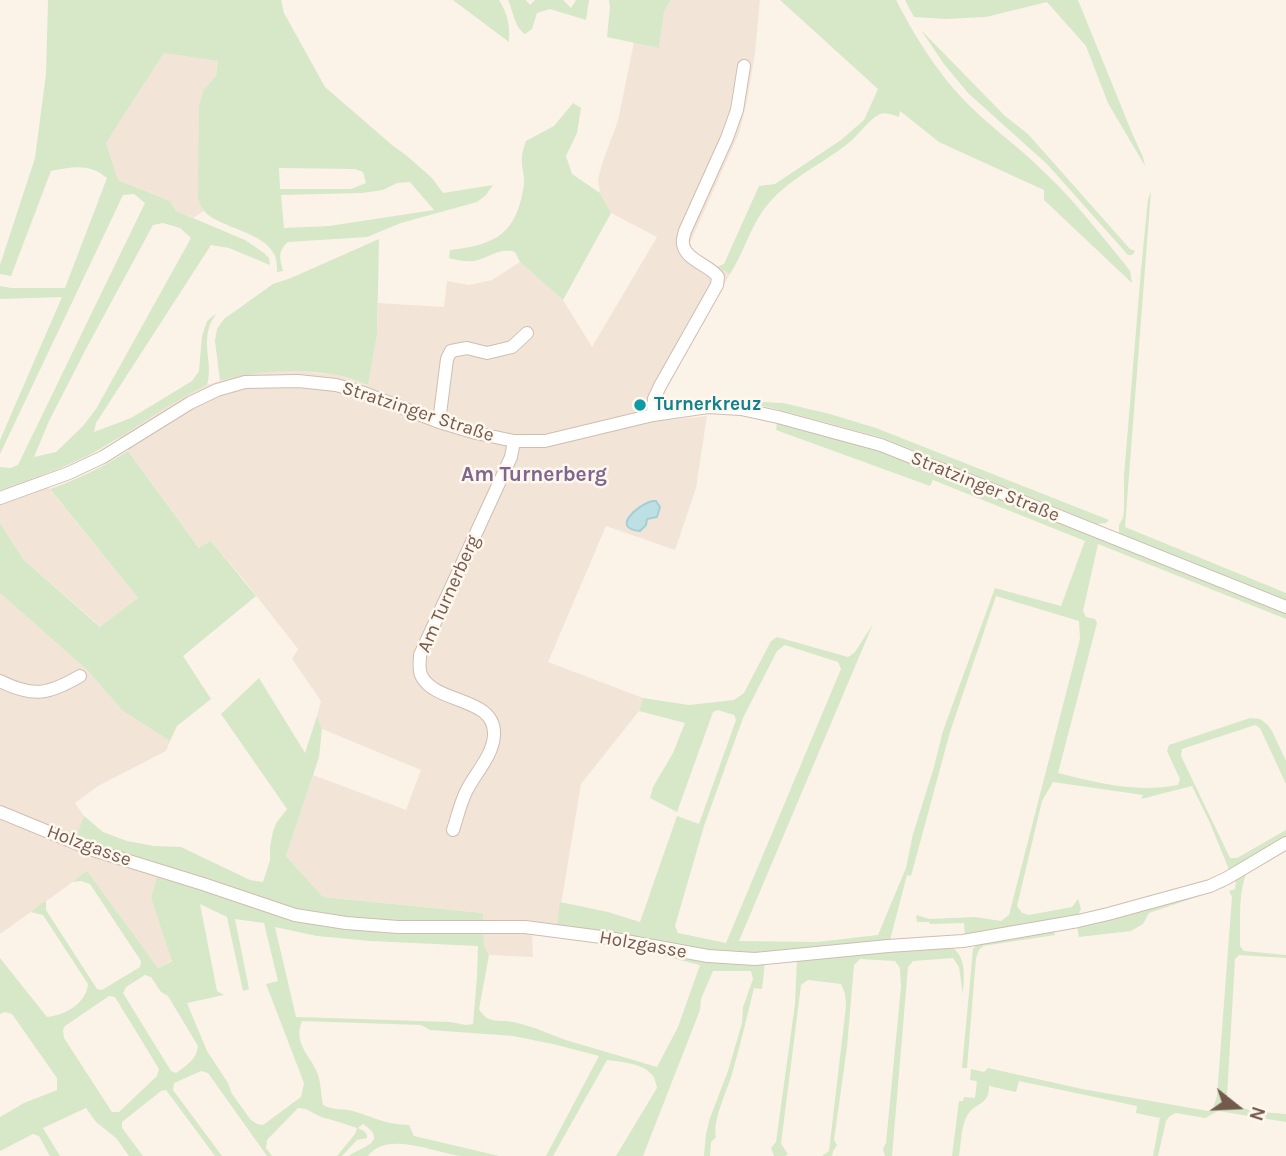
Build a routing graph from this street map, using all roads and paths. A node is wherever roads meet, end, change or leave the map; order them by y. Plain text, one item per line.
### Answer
1 (744, 66) dead end
2 (527, 333) dead end
3 (653, 415) junction
4 (439, 422) junction
5 (514, 441) junction
6 (0, 498) edge
7 (1286, 607) edge
8 (80, 676) dead end
9 (0, 681) edge
10 (0, 812) edge
11 (453, 830) dead end
12 (1286, 843) edge

1 - 3 street
2 - 4 street
3 - 5 street, Stratzinger Straße
3 - 7 street, Stratzinger Straße
4 - 5 street, Stratzinger Straße
4 - 6 street, Stratzinger Straße
5 - 11 street, Am Turnerberg
8 - 9 street
10 - 12 street, Holzgasse

